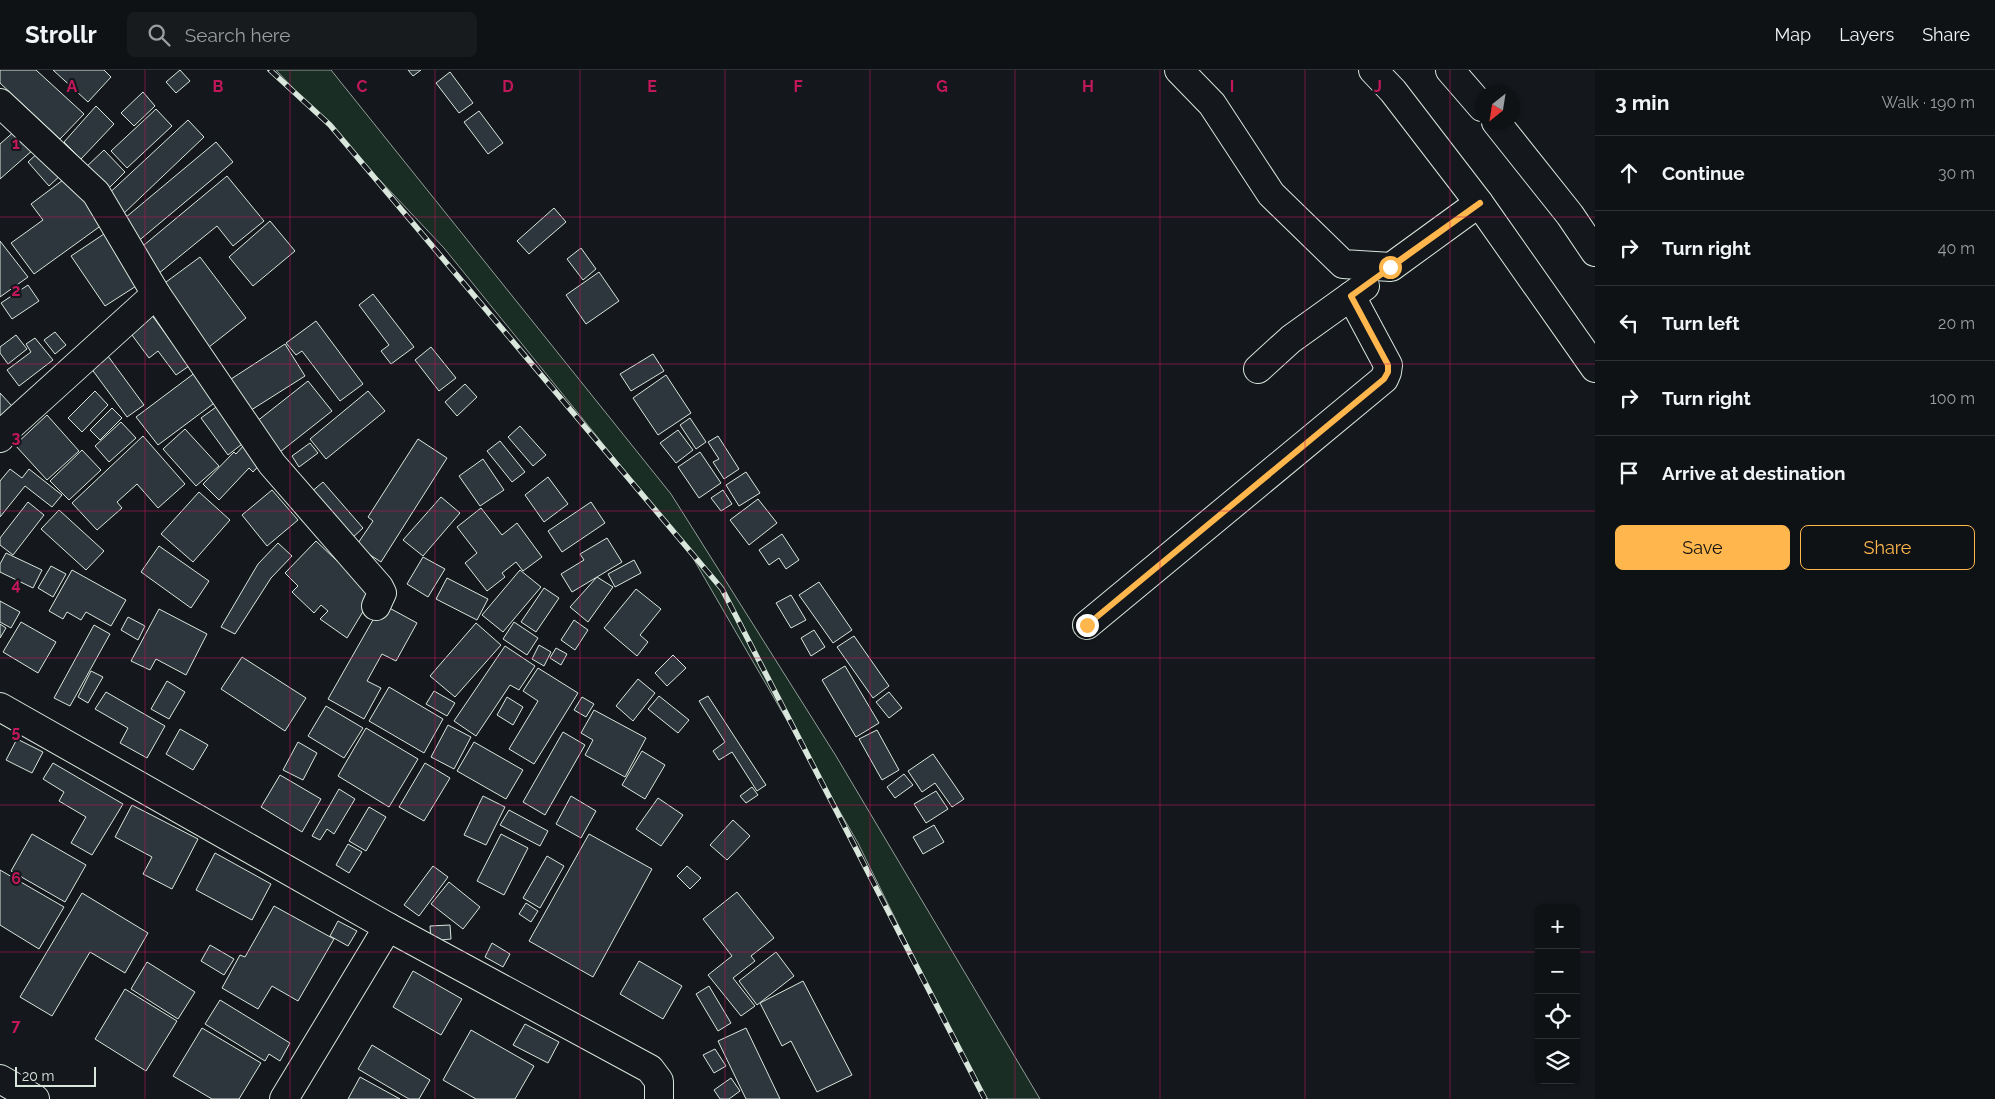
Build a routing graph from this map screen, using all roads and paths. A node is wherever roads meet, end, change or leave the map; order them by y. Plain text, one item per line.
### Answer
1 (1180, 70) edge
2 (1373, 70) edge
3 (1450, 70) edge
4 (1475, 99) edge
5 (0, 103) edge
6 (1502, 130) edge
7 (1475, 206) junction
8 (1595, 252) edge
9 (156, 294) junction
10 (1351, 296) junction
11 (1595, 368) edge
12 (1258, 369) dead end
13 (0, 438) edge
14 (376, 606) dead end
15 (1087, 625) dead end
16 (0, 707) edge
17 (388, 927) junction
18 (0, 1079) edge
19 (35, 1099) edge
20 (284, 1099) edge
21 (659, 1099) edge

1 - 7 street
2 - 7 street
3 - 4 street
5 - 9 street
6 - 8 street
7 - 10 street
7 - 11 street
9 - 13 street
9 - 14 street
10 - 12 street
10 - 15 street
16 - 17 street
17 - 20 street
17 - 21 street
18 - 19 street

